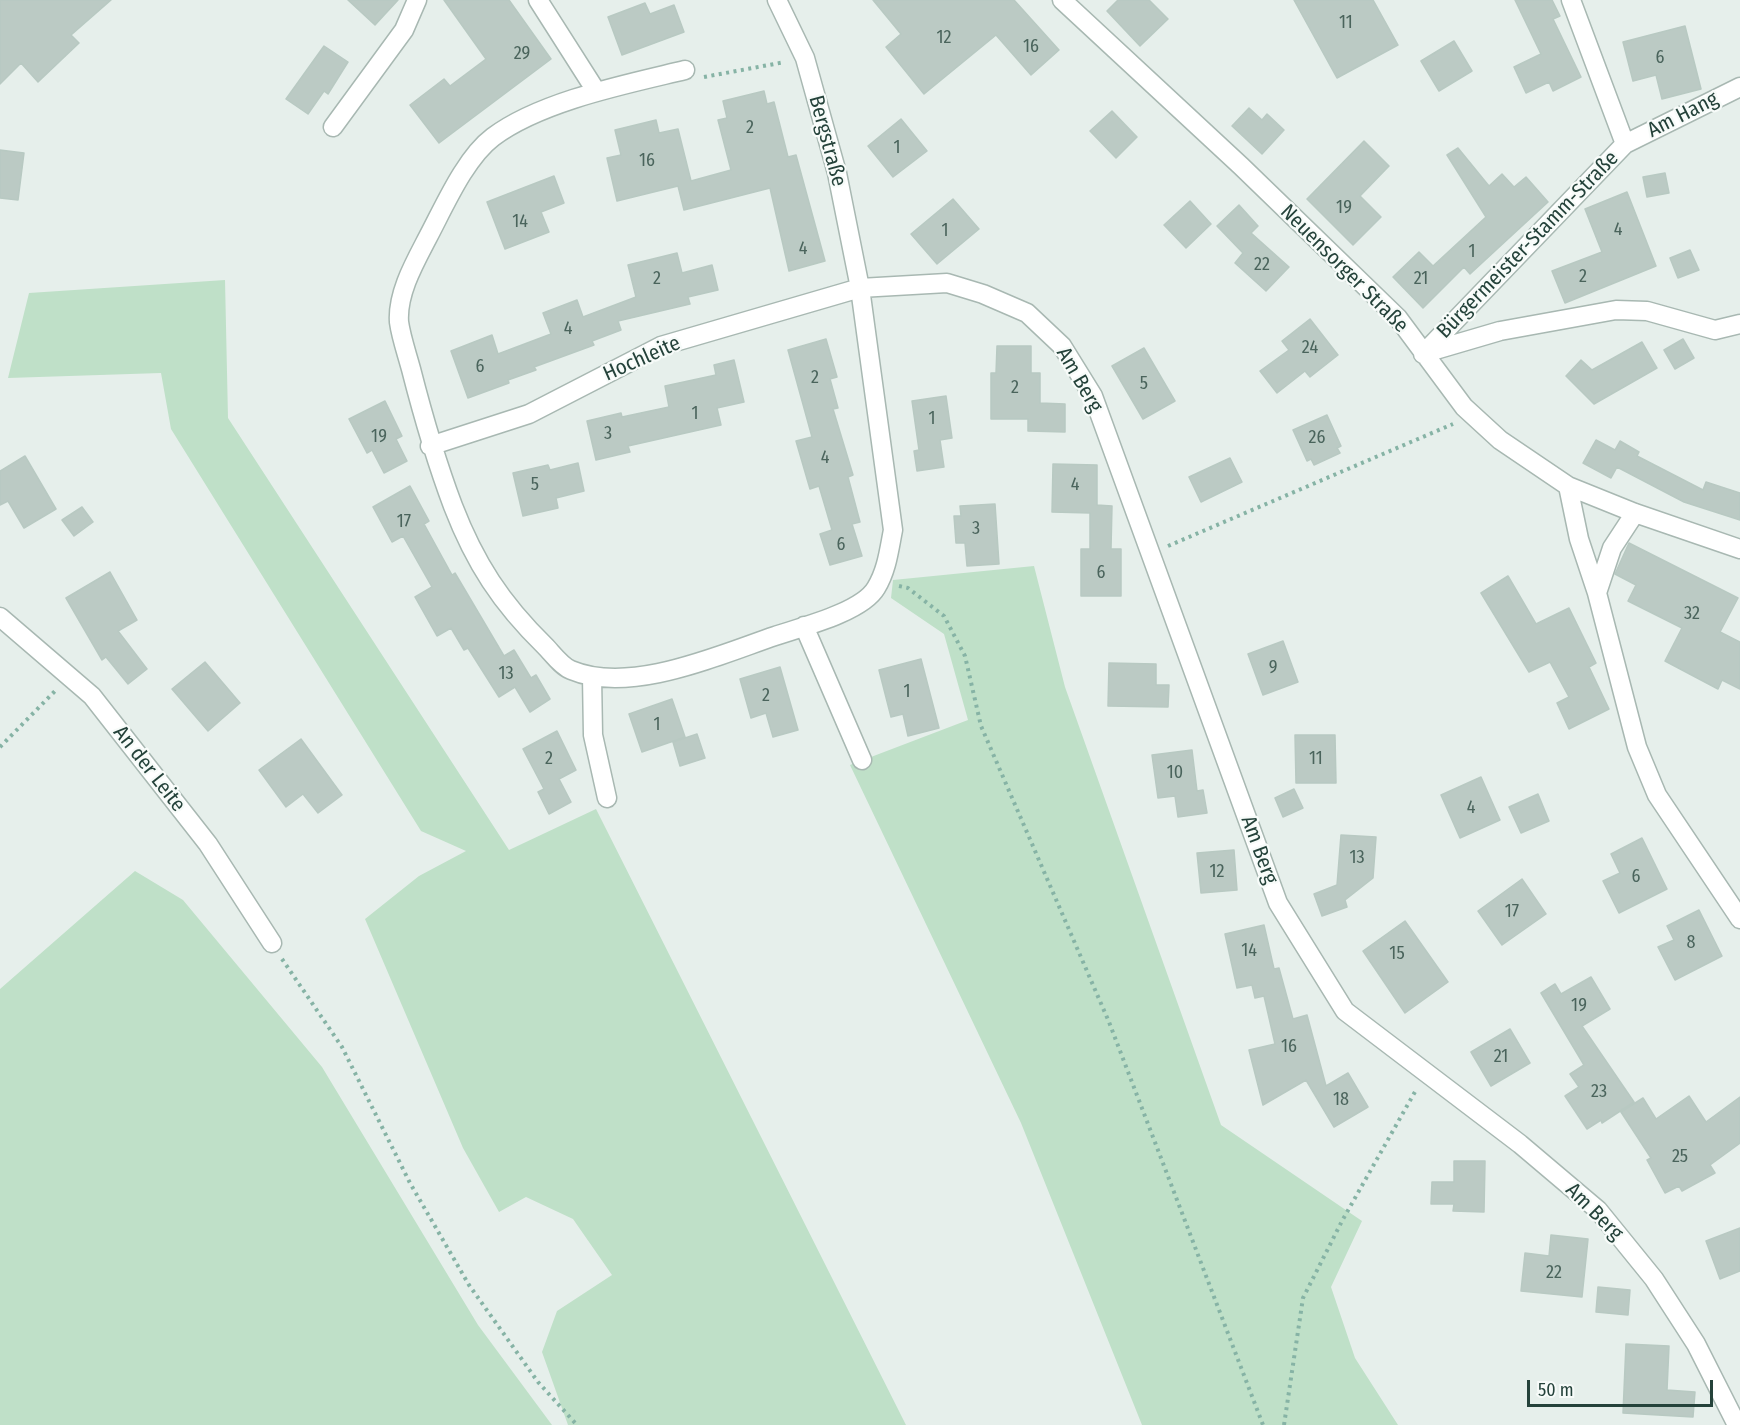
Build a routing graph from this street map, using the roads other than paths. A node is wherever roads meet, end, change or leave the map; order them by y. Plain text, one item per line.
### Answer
1 (417, 0) edge
2 (538, 0) edge
3 (777, 0) edge
4 (1062, 0) edge
5 (1571, 0) edge
6 (685, 70) road end
7 (1740, 87) edge
8 (596, 91) junction
9 (333, 127) dead end
10 (1625, 144) junction
11 (860, 288) junction
12 (1740, 324) edge
13 (1423, 354) junction
14 (430, 446) junction
15 (1569, 486) junction
16 (1635, 513) junction
17 (1740, 549) edge
18 (1597, 593) junction
19 (0, 617) edge
20 (804, 626) junction
21 (592, 676) junction
22 (862, 760) dead end
23 (607, 798) dead end
24 (1740, 919) edge
25 (272, 943) road end
26 (1737, 1425) edge

1 - 9 street
2 - 8 street
3 - 11 street, Bergstraße
4 - 13 street, Neuensorger Straße
5 - 10 street, Bürgermeister-Stamm-Straße
6 - 8 street
7 - 10 street, Am Hang
8 - 14 street
10 - 13 street, Bürgermeister-Stamm-Straße
11 - 14 street, Hochleite
11 - 20 street, Bergstraße
11 - 26 street, Am Berg
12 - 13 street
13 - 15 street, Neuensorger Straße
14 - 21 street
15 - 16 street, Neuensorger Straße
15 - 18 street
16 - 17 street, Neuensorger Straße
16 - 18 street
18 - 24 street
19 - 25 street, An der Leite
20 - 21 street
20 - 22 street
21 - 23 street

